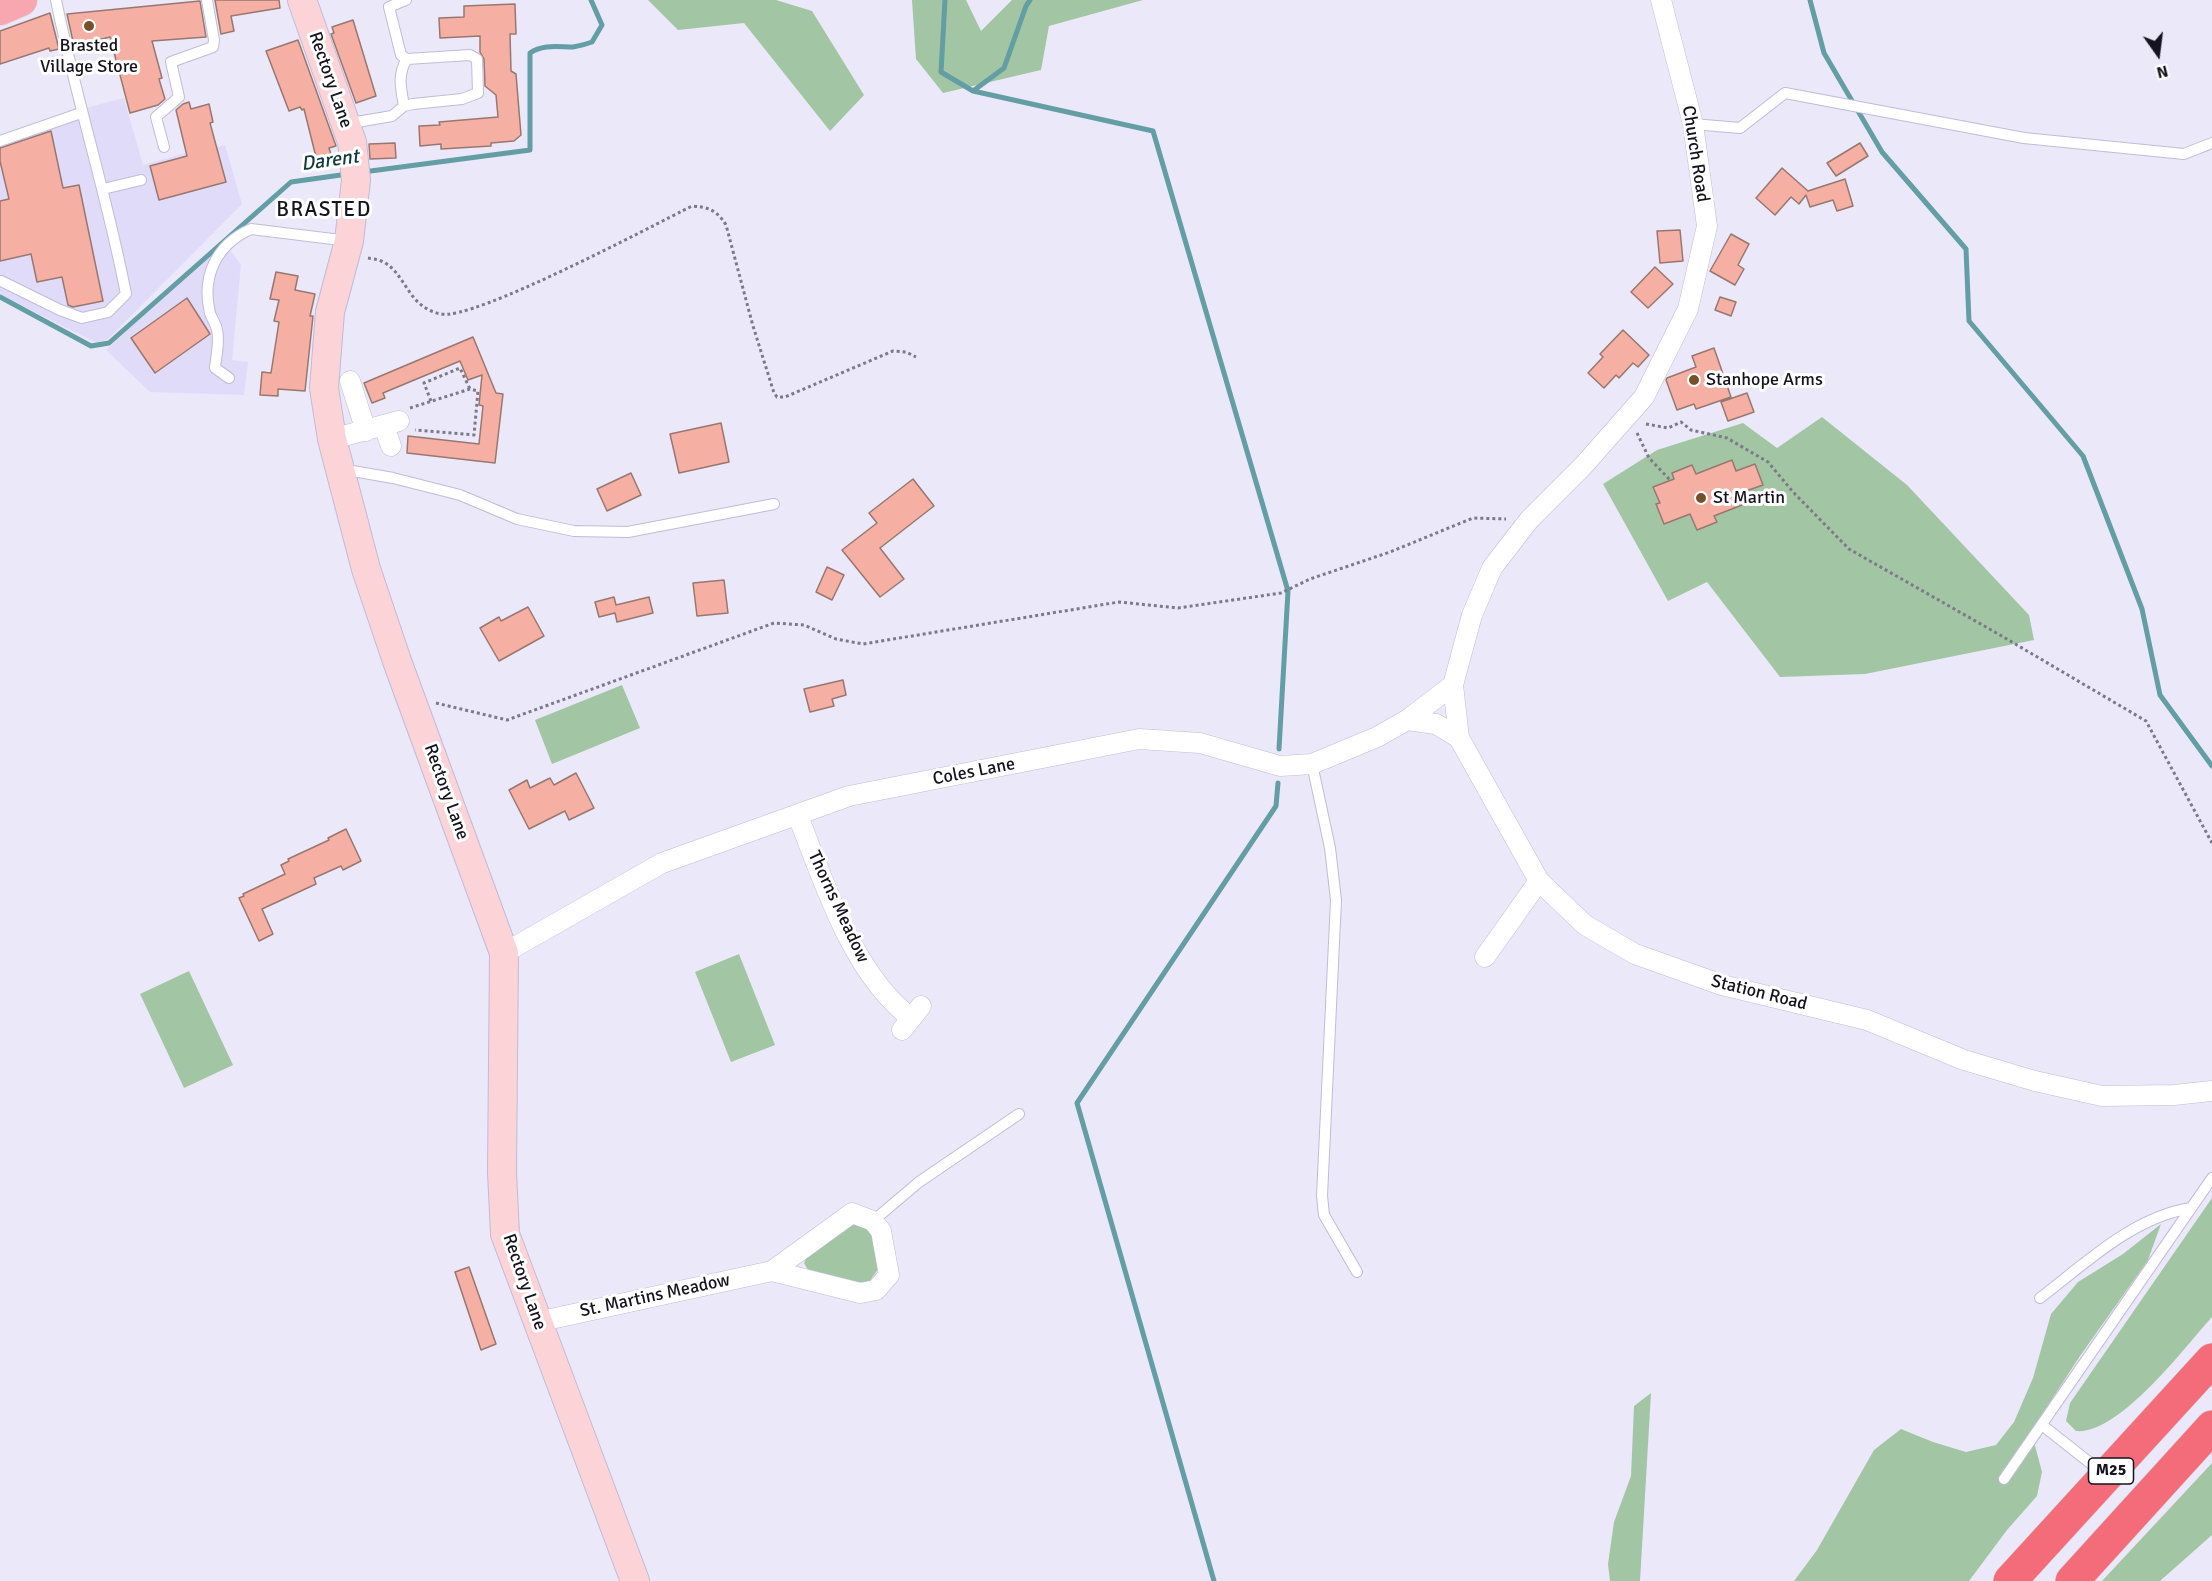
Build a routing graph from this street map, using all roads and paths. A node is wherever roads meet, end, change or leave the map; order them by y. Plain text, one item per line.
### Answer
1 (21, 0) edge
2 (56, 0) edge
3 (207, 0) edge
4 (302, 0) edge
5 (406, 0) edge
6 (1661, 0) edge
7 (0, 9) edge
8 (407, 59) junction
9 (404, 106) junction
10 (81, 113) junction
11 (345, 124) junction
12 (1693, 124) junction
13 (0, 141) edge
14 (2212, 143) edge
15 (164, 147) dead end
16 (141, 180) dead end
17 (103, 189) junction
18 (347, 248) junction
19 (1, 281) edge
20 (916, 357) dead end
21 (229, 378) dead end
22 (350, 381) dead end
23 (470, 390) junction
24 (431, 401) junction
25 (1628, 415) junction
26 (392, 423) junction
27 (332, 439) junction
28 (391, 446) dead end
29 (341, 469) junction
30 (1670, 480) dead end
31 (774, 504) dead end
32 (1529, 519) junction
33 (1453, 685) junction
34 (411, 697) junction
35 (1407, 720) junction
36 (1459, 738) junction
37 (1312, 764) junction
38 (798, 816) junction
39 (2212, 843) edge
40 (1539, 881) junction
41 (504, 953) junction
42 (1485, 957) dead end
43 (911, 1018) dead end
44 (2212, 1091) edge
45 (1019, 1114) dead end
46 (2212, 1178) edge
47 (2191, 1208) junction
48 (873, 1221) junction
49 (772, 1271) junction
50 (1357, 1272) dead end
51 (2040, 1298) dead end
52 (537, 1322) junction
53 (2212, 1360) edge
54 (2042, 1425) junction
55 (2212, 1427) edge
56 (2107, 1476) junction
57 (2004, 1479) dead end
58 (635, 1581) edge
59 (2010, 1581) edge
60 (2072, 1581) edge

1 - 7 main road
2 - 10 lane
3 - 15 lane
4 - 11 street, Rectory Lane
5 - 8 lane
6 - 12 street, Church Road
8 - 9 lane
8 - 9 lane
9 - 11 lane
10 - 13 lane
10 - 17 lane
11 - 18 street, Rectory Lane
12 - 14 lane
12 - 25 street, Church Road
16 - 17 lane
17 - 19 lane
18 - 20 path
18 - 21 lane
18 - 27 street, Rectory Lane
22 - 26 street
23 - 24 path
23 - 24 path
23 - 26 path
24 - 26 path
25 - 30 path
25 - 32 street, Church Road
25 - 39 path
26 - 27 street
26 - 28 street
27 - 29 street, Rectory Lane
29 - 31 lane
29 - 34 street, Rectory Lane
32 - 33 street, Church Road
32 - 34 path
33 - 35 street, Coles Lane
33 - 36 street, Station Road
34 - 41 street, Rectory Lane
35 - 36 street
35 - 37 street, Coles Lane
36 - 40 street, Station Road
37 - 38 street, Coles Lane
37 - 50 lane
38 - 41 street, Coles Lane
38 - 43 street, Thorns Meadow
40 - 42 street
40 - 44 street, Station Road
41 - 52 street, Rectory Lane
45 - 48 lane
46 - 47 lane
47 - 51 lane
47 - 54 lane
48 - 49 street, St. Martins Meadow
48 - 49 street, St. Martins Meadow
49 - 52 street, St. Martins Meadow
52 - 58 street, Rectory Lane
53 - 56 highway, M25
54 - 56 lane
54 - 57 lane
55 - 60 highway, M25
56 - 59 highway, M25

